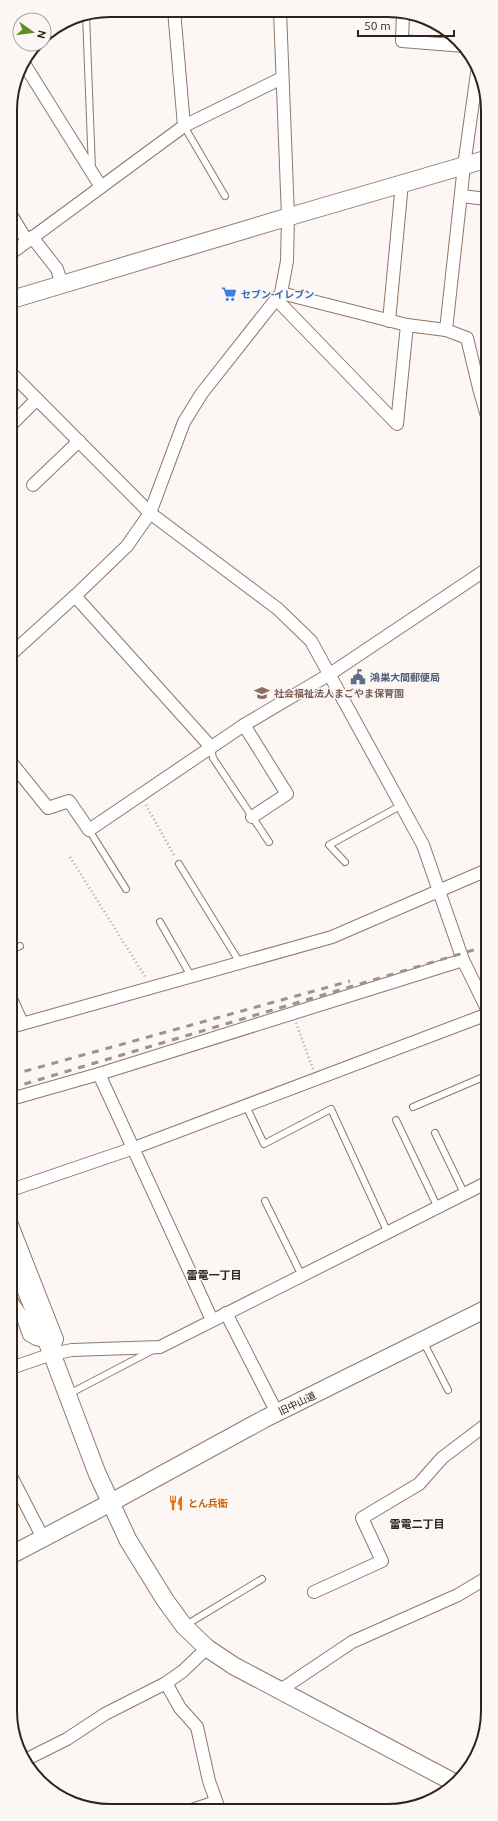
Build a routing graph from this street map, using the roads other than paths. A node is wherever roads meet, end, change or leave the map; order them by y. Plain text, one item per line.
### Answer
1 (175, 17) edge
2 (280, 17) edge
3 (403, 18) edge
4 (86, 20) edge
5 (455, 45) edge
6 (27, 69) edge
7 (282, 78) junction
8 (479, 93) edge
9 (184, 126) junction
10 (481, 161) edge
11 (464, 166) junction
12 (93, 173) junction
13 (402, 183) junction
14 (101, 187) junction
15 (224, 196) dead end
16 (461, 196) junction
17 (481, 198) edge
18 (288, 217) junction
19 (17, 223) edge
20 (29, 239) junction
21 (17, 248) edge
22 (62, 285) junction
23 (279, 296) junction
24 (17, 298) edge
25 (389, 321) junction
26 (407, 325) junction
27 (446, 330) junction
28 (17, 379) edge
29 (481, 395) edge
30 (37, 399) junction
31 (17, 419) edge
32 (79, 441) junction
33 (33, 485) dead end
34 (150, 513) junction
35 (481, 573) edge
36 (75, 596) junction
37 (17, 649) edge
38 (330, 674) junction
39 (244, 725) junction
40 (211, 747) junction
41 (17, 770) edge
42 (402, 805) junction
43 (252, 817) junction
44 (88, 830) junction
45 (269, 842) dead end
46 (345, 862) dead end
47 (179, 864) road end
48 (481, 873) edge
49 (126, 889) dead end
50 (440, 892) junction
51 (160, 922) dead end
52 (20, 946) dead end
53 (17, 947) edge
54 (463, 960) junction
55 (240, 963) junction
56 (191, 976) junction
57 (481, 995) edge
58 (17, 1013) edge
59 (481, 1017) edge
60 (22, 1023) junction
61 (17, 1025) edge
62 (99, 1074) junction
63 (481, 1078) edge
64 (17, 1097) edge
65 (246, 1106) junction
66 (413, 1107) dead end
67 (396, 1120) dead end
68 (435, 1133) dead end
69 (134, 1148) junction
70 (481, 1185) edge
71 (17, 1188) edge
72 (464, 1193) junction
73 (265, 1201) dead end
74 (438, 1208) junction
75 (388, 1233) junction
76 (17, 1237) edge
77 (17, 1268) edge
78 (302, 1276) junction
79 (17, 1309) edge
80 (481, 1312) edge
81 (226, 1313) junction
82 (212, 1320) junction
83 (422, 1341) junction
84 (160, 1347) junction
85 (50, 1348) junction
86 (17, 1365) edge
87 (448, 1390) dead end
88 (67, 1395) junction
89 (277, 1413) junction
90 (481, 1428) edge
91 (17, 1488) edge
92 (110, 1504) junction
93 (43, 1538) junction
94 (17, 1552) edge
95 (262, 1580) dead end
96 (481, 1581) edge
97 (314, 1592) dead end
98 (184, 1626) junction
99 (207, 1648) junction
100 (166, 1683) junction
101 (279, 1691) junction
102 (29, 1758) edge
103 (450, 1780) edge
104 (217, 1804) edge

1 - 9 street
2 - 7 street
3 - 5 street
4 - 12 lane
6 - 12 street
7 - 9 street
7 - 18 street
8 - 11 street
9 - 14 street
9 - 15 lane
10 - 11 street
11 - 13 street
11 - 16 street
12 - 14 street
13 - 18 street
13 - 25 street
14 - 20 street
16 - 17 street
16 - 27 street
18 - 22 street
18 - 23 street
19 - 20 street
20 - 21 street
20 - 22 street
22 - 24 street
23 - 25 street
23 - 26 street
23 - 34 street
25 - 26 street
26 - 27 street
27 - 29 street
28 - 30 street
30 - 31 street
30 - 32 street
32 - 33 street
32 - 34 street
34 - 36 street
34 - 38 street
35 - 38 street
36 - 37 street
36 - 40 street
38 - 39 street
38 - 42 street
39 - 40 street
39 - 43 street
40 - 43 lane
40 - 44 street
41 - 44 street
42 - 46 lane
42 - 50 street
43 - 45 lane
44 - 49 lane
47 - 55 lane
48 - 50 street
50 - 54 street
50 - 55 street
51 - 56 lane
52 - 53 lane
54 - 57 street
54 - 62 street
55 - 56 street
56 - 60 street
58 - 60 street
59 - 65 street
60 - 61 street
62 - 64 street
62 - 69 street
63 - 66 lane
65 - 69 street
65 - 75 lane
67 - 74 lane
68 - 72 lane
69 - 71 street
69 - 82 street
70 - 72 street
72 - 74 street
73 - 78 lane
74 - 75 street
75 - 78 street
76 - 85 street
77 - 85 street
78 - 81 street
79 - 85 street
80 - 83 street, 旧中山道
81 - 82 street
81 - 89 street
82 - 84 street
83 - 87 lane
83 - 89 street, 旧中山道
84 - 85 street
84 - 88 lane
85 - 86 street
85 - 88 street
88 - 92 street
89 - 92 street, 旧中山道
90 - 97 street
91 - 93 street
92 - 93 street, 旧中山道
92 - 98 street
93 - 94 street, 旧中山道
95 - 98 lane
96 - 101 street
98 - 99 street
99 - 100 street
99 - 101 street
100 - 102 street
100 - 104 street
101 - 103 street

